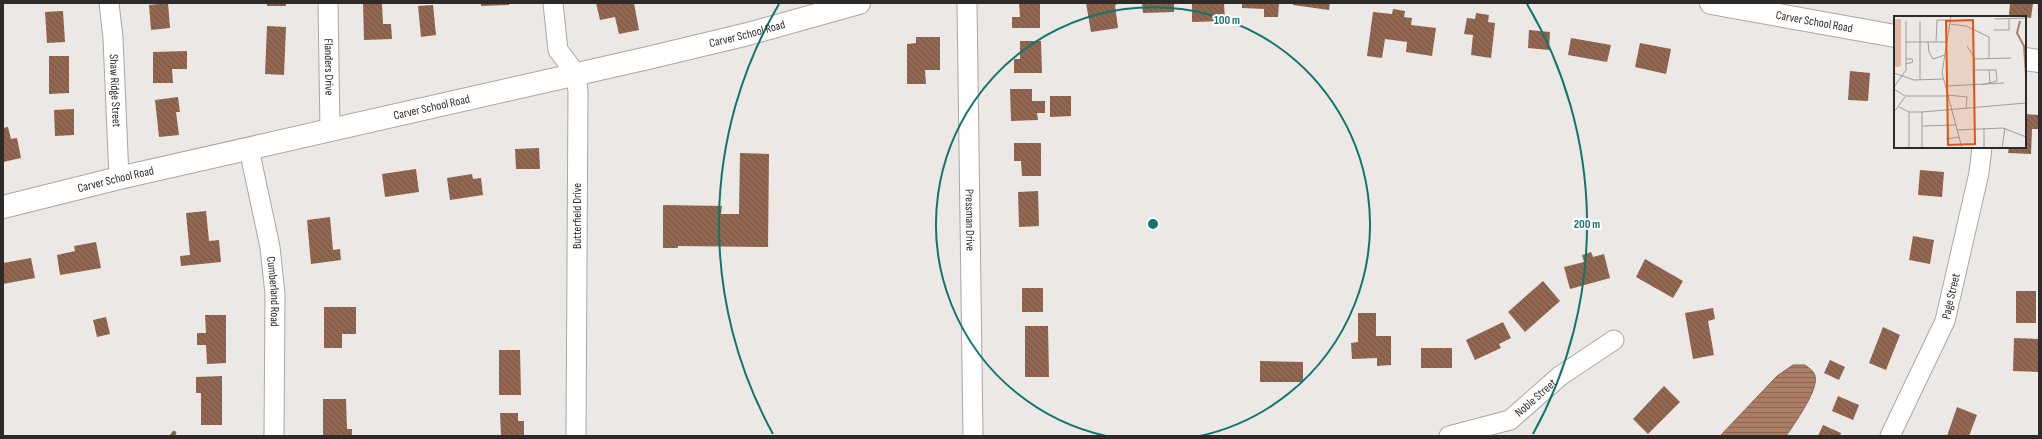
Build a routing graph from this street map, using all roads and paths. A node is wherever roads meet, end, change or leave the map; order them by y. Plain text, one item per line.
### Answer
1 (109, 3) edge
2 (328, 3) edge
3 (553, 3) edge
4 (859, 3) edge
5 (967, 3) edge
6 (1711, 3) edge
7 (811, 9) edge
8 (1894, 36) edge
9 (2026, 59) edge
10 (2039, 61) edge
11 (576, 74) junction
12 (330, 130) junction
13 (1982, 148) edge
14 (249, 149) junction
15 (119, 178) junction
16 (3, 207) edge
17 (1614, 340) dead end
18 (274, 436) edge
19 (576, 436) edge
20 (973, 436) edge
21 (1449, 436) edge
22 (1890, 436) edge

1 - 15 street, Shaw Ridge Street
2 - 12 street, Flanders Drive
3 - 11 street
4 - 7 main road, Carver School Road
5 - 20 street, Pressman Drive
6 - 8 main road, Carver School Road
7 - 11 main road, Carver School Road
9 - 10 main road
11 - 12 main road, Carver School Road
11 - 19 street, Butterfield Drive
12 - 14 main road, Carver School Road
13 - 22 street, Page Street
14 - 15 main road, Carver School Road
14 - 18 street, Cumberland Road
15 - 16 main road, Carver School Road
17 - 21 street, Noble Street

